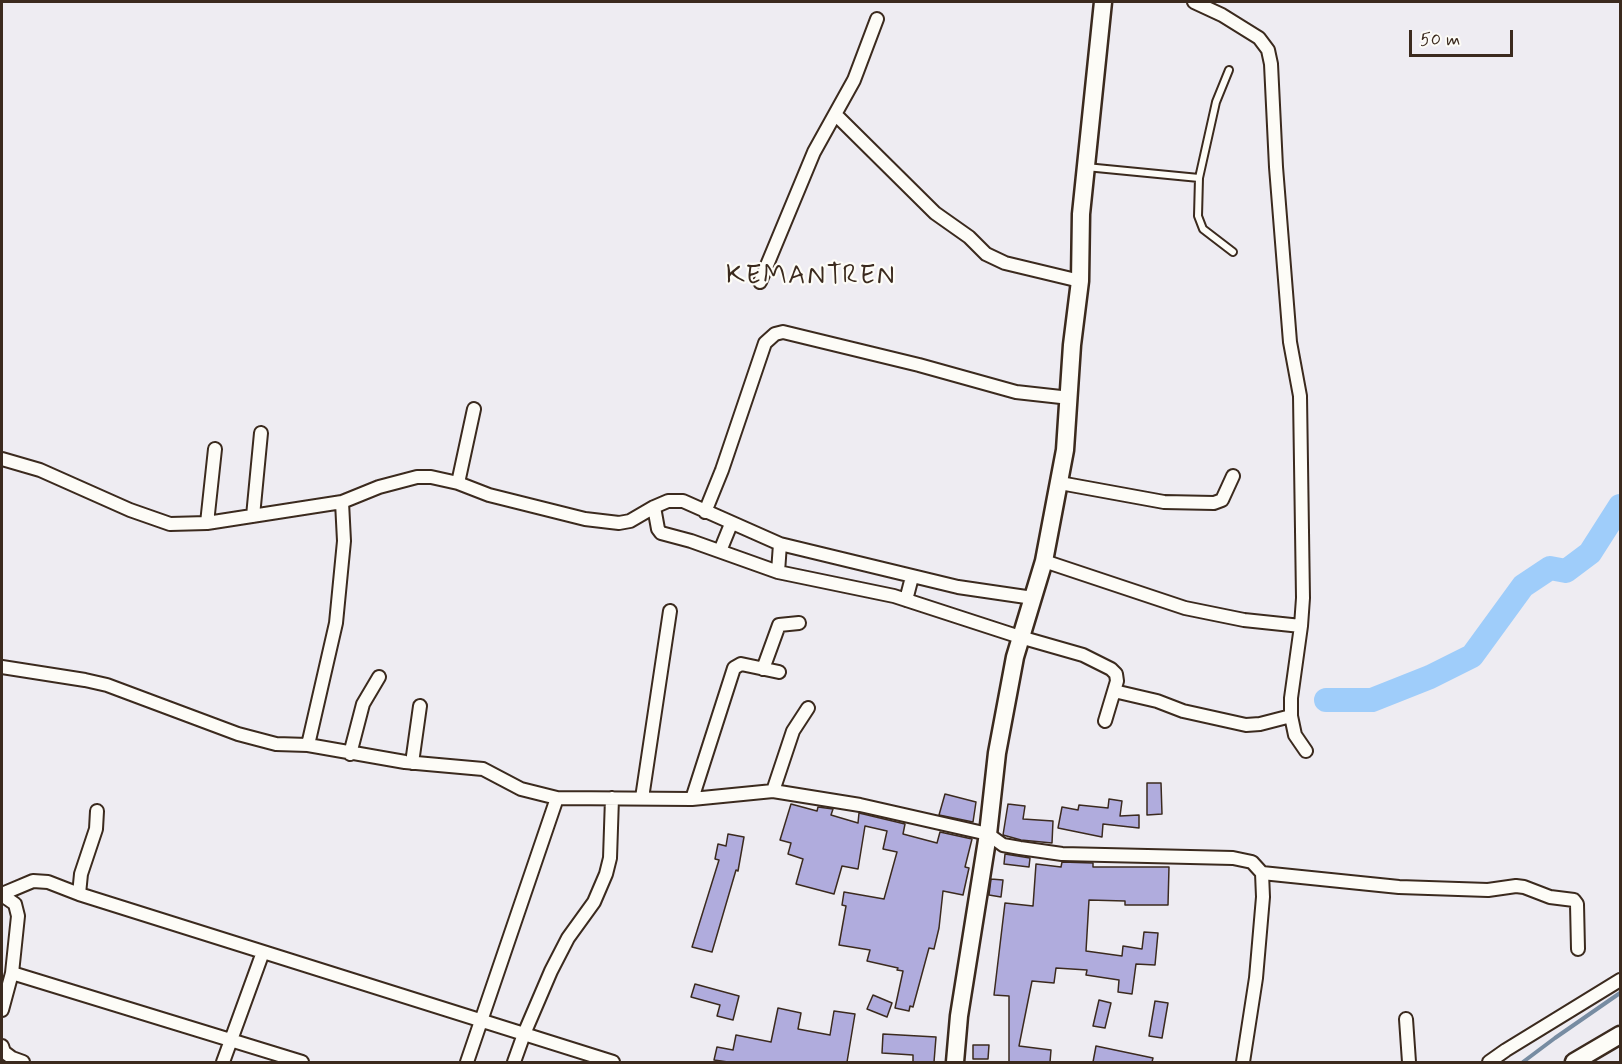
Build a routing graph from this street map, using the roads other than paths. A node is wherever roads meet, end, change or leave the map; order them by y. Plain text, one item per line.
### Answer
1 (1103, 2) edge
2 (1194, 2) edge
3 (877, 19) dead end
4 (1229, 70) dead end
5 (836, 115) junction
6 (1086, 167) junction
7 (1199, 178) junction
8 (1233, 252) dead end
9 (1080, 281) junction
10 (760, 282) dead end
11 (1070, 398) junction
12 (474, 409) dead end
13 (261, 433) dead end
14 (214, 449) dead end
15 (2, 459) edge
16 (1233, 476) dead end
17 (458, 483) junction
18 (1060, 483) junction
19 (342, 505) junction
20 (655, 511) junction
21 (705, 512) junction
22 (253, 516) junction
23 (207, 523) junction
24 (729, 527) junction
25 (780, 547) junction
26 (722, 548) junction
27 (1044, 561) junction
28 (778, 568) junction
29 (909, 588) junction
30 (1030, 608) junction
31 (670, 611) dead end
32 (799, 623) dead end
33 (1301, 626) junction
34 (1020, 638) junction
35 (2, 667) edge
36 (763, 669) junction
37 (779, 672) dead end
38 (379, 677) dead end
39 (1114, 691) junction
40 (420, 706) dead end
41 (808, 708) dead end
42 (1291, 716) junction
43 (1105, 721) dead end
44 (308, 745) junction
45 (1306, 751) dead end
46 (350, 754) junction
47 (412, 763) junction
48 (773, 791) junction
49 (557, 798) junction
50 (612, 798) junction
51 (642, 798) junction
52 (692, 799) junction
53 (98, 811) dead end
54 (988, 834) junction
55 (1262, 873) junction
56 (2, 894) edge
57 (79, 894) junction
58 (1578, 949) dead end
59 (263, 952) junction
60 (12, 973) junction
61 (1620, 980) edge
62 (2, 1010) edge
63 (1406, 1018) dead end
64 (482, 1021) junction
65 (524, 1034) junction
66 (1620, 1035) edge
67 (231, 1040) junction
68 (2, 1050) edge
69 (1583, 1060) edge
70 (22, 1062) edge
71 (223, 1062) edge
72 (302, 1062) edge
73 (467, 1062) edge
74 (514, 1062) edge
75 (614, 1062) edge
76 (955, 1062) edge
77 (1243, 1062) edge
78 (1409, 1062) edge
79 (1489, 1062) edge

1 - 6 street
2 - 33 street
3 - 5 street
4 - 7 lane
5 - 9 street
5 - 10 street
6 - 7 lane
6 - 9 street
7 - 8 lane
9 - 11 street
11 - 18 street
11 - 21 street
12 - 17 street
13 - 22 street
14 - 23 street
15 - 23 street
16 - 18 street
17 - 19 street
17 - 20 street
18 - 27 street
19 - 22 street
19 - 44 street
20 - 21 street
20 - 26 street
21 - 24 street
22 - 23 street
24 - 25 street
24 - 26 street
25 - 28 street
25 - 29 street
26 - 28 street
27 - 30 street
27 - 33 street
28 - 29 street
29 - 30 street
29 - 34 street
30 - 34 street
31 - 51 street
32 - 36 street
33 - 42 street
34 - 39 street
34 - 54 street
35 - 44 street
36 - 37 street
36 - 52 street
38 - 46 street
39 - 42 street
39 - 43 street
40 - 47 street
41 - 48 street
42 - 45 street
44 - 46 street
46 - 47 street
47 - 49 street
48 - 52 street
48 - 54 street
49 - 50 street
49 - 64 street
50 - 51 street
50 - 65 street
51 - 52 street
53 - 57 street
54 - 55 street
54 - 76 street
55 - 58 street
55 - 77 street
56 - 57 street
56 - 60 street
57 - 59 street
59 - 64 street
59 - 67 street
60 - 62 street
60 - 67 street
61 - 79 street
63 - 78 street
64 - 65 street
64 - 73 street
65 - 74 street
65 - 75 street
66 - 69 street
67 - 71 street
67 - 72 street
68 - 70 street

